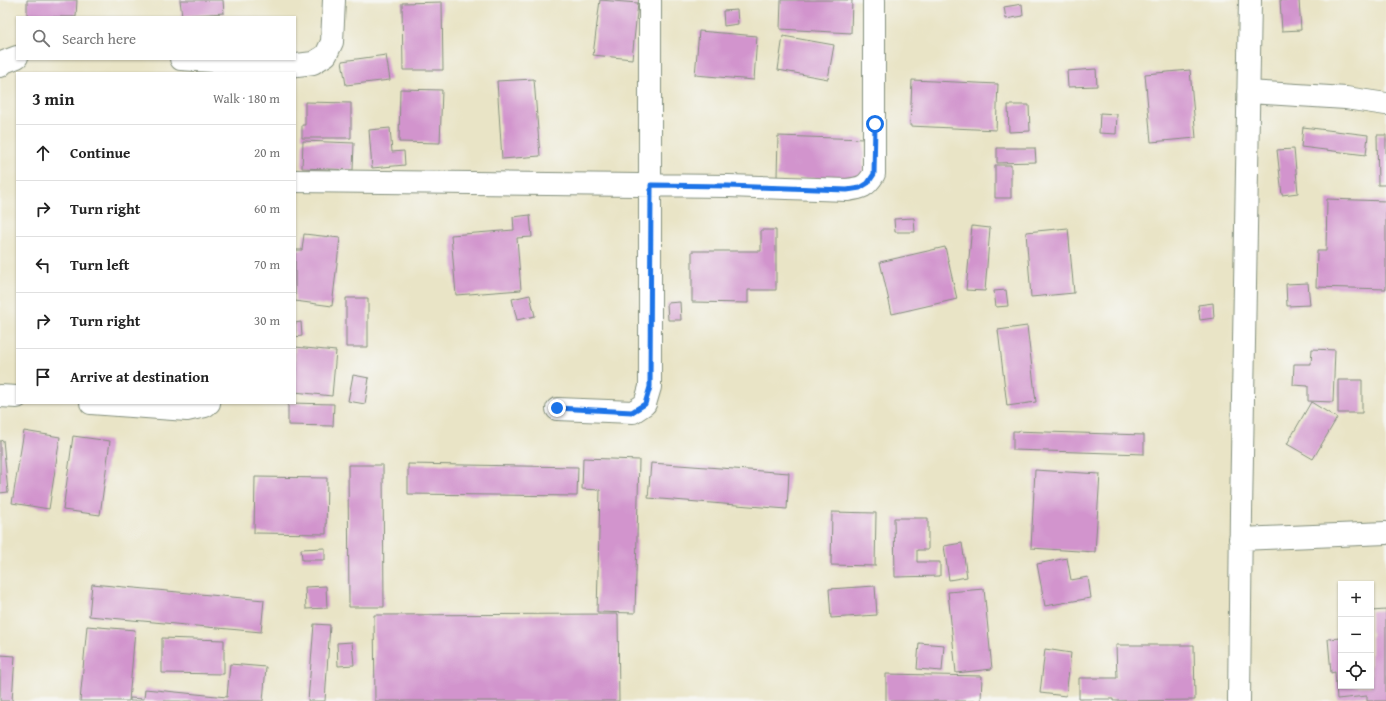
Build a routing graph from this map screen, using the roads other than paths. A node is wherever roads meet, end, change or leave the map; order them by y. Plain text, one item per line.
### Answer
1 (334, 0) edge
2 (650, 0) edge
3 (874, 0) edge
4 (1250, 0) edge
5 (16, 57) edge
6 (188, 60) edge
7 (0, 66) edge
8 (233, 67) edge
9 (1248, 92) junction
10 (1386, 104) edge
11 (296, 181) edge
12 (651, 185) junction
13 (0, 396) edge
14 (16, 397) edge
15 (105, 404) edge
16 (208, 404) edge
17 (557, 408) dead end
18 (1386, 533) edge
19 (1240, 539) junction
20 (1239, 701) edge

1 - 8 street
2 - 12 street
3 - 12 street
4 - 9 street
5 - 7 street
6 - 8 street
9 - 10 street
9 - 19 street
11 - 12 street
12 - 17 street
13 - 14 street
15 - 16 street
18 - 19 street
19 - 20 street

